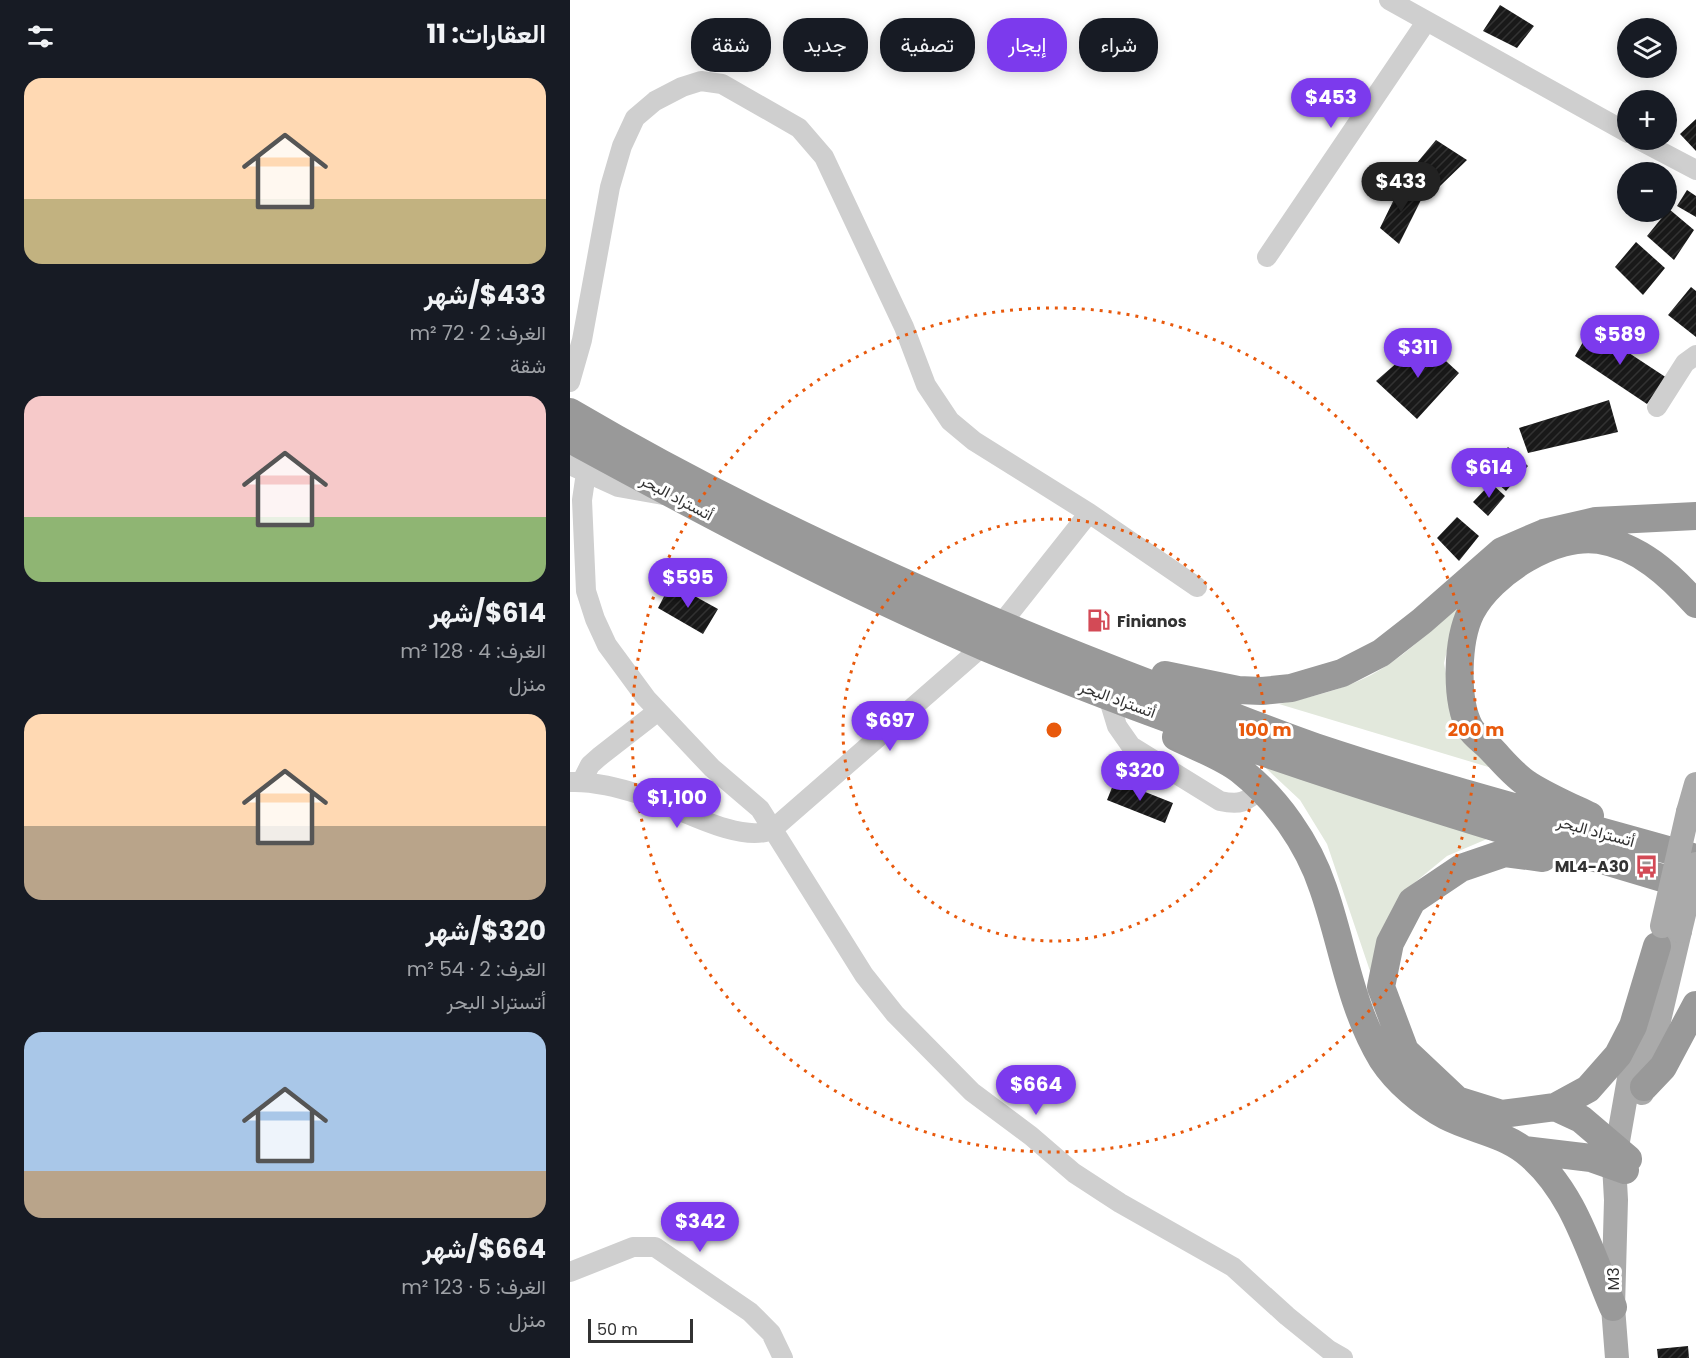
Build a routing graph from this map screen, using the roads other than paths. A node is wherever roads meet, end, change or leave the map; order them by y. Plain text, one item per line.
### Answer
1 (1389, 0) edge
2 (1426, 22) junction
3 (1617, 127) edge
4 (1658, 150) edge
5 (1696, 170) edge
6 (1267, 257) dead end
7 (1696, 355) edge
8 (570, 382) edge
9 (1657, 407) dead end
10 (570, 412) edge
11 (570, 439) edge
12 (575, 470) edge
13 (672, 495) junction
14 (1089, 513) junction
15 (1695, 517) edge
16 (1684, 580) edge
17 (1197, 587) dead end
18 (1696, 604) edge
19 (1001, 624) junction
20 (983, 646) junction
21 (1090, 662) junction
22 (1065, 680) junction
23 (658, 711) junction
24 (576, 782) edge
25 (1696, 784) edge
26 (773, 829) junction
27 (1645, 844) junction
28 (1696, 858) edge
29 (1696, 864) edge
30 (1628, 868) junction
31 (1696, 888) edge
32 (1666, 934) junction
33 (1696, 1005) edge
34 (1644, 1087) junction
35 (1555, 1107) junction
36 (1524, 1150) junction
37 (1620, 1161) junction
38 (570, 1272) edge
39 (1613, 1307) junction
40 (783, 1358) edge
41 (1343, 1358) edge
42 (1617, 1358) edge

1 - 2 street
2 - 3 street
2 - 6 street
4 - 5 street
7 - 9 street
8 - 14 street
10 - 19 highway, أتستراد البحر
11 - 13 highway, أتستراد البحر
12 - 13 street
12 - 23 street
13 - 20 highway, أتستراد البحر
14 - 17 street
14 - 19 street
15 - 21 highway
16 - 18 highway
16 - 27 highway
19 - 21 highway, أتستراد البحر
20 - 22 highway, أتستراد البحر
20 - 26 street
21 - 27 highway, أتستراد البحر
22 - 30 highway, أتستراد البحر
22 - 36 highway
23 - 24 street
23 - 26 street
24 - 26 street
25 - 32 main road, bridge
26 - 41 street
27 - 28 highway, أتستراد البحر
29 - 32 main road, bridge
30 - 31 highway, أتستراد البحر
30 - 35 highway
32 - 34 main road
32 - 35 highway
32 - 37 main road
33 - 34 highway
34 - 37 main road
35 - 37 highway
36 - 37 highway
36 - 39 highway
37 - 39 main road, M3
38 - 40 street
39 - 42 main road, M3

